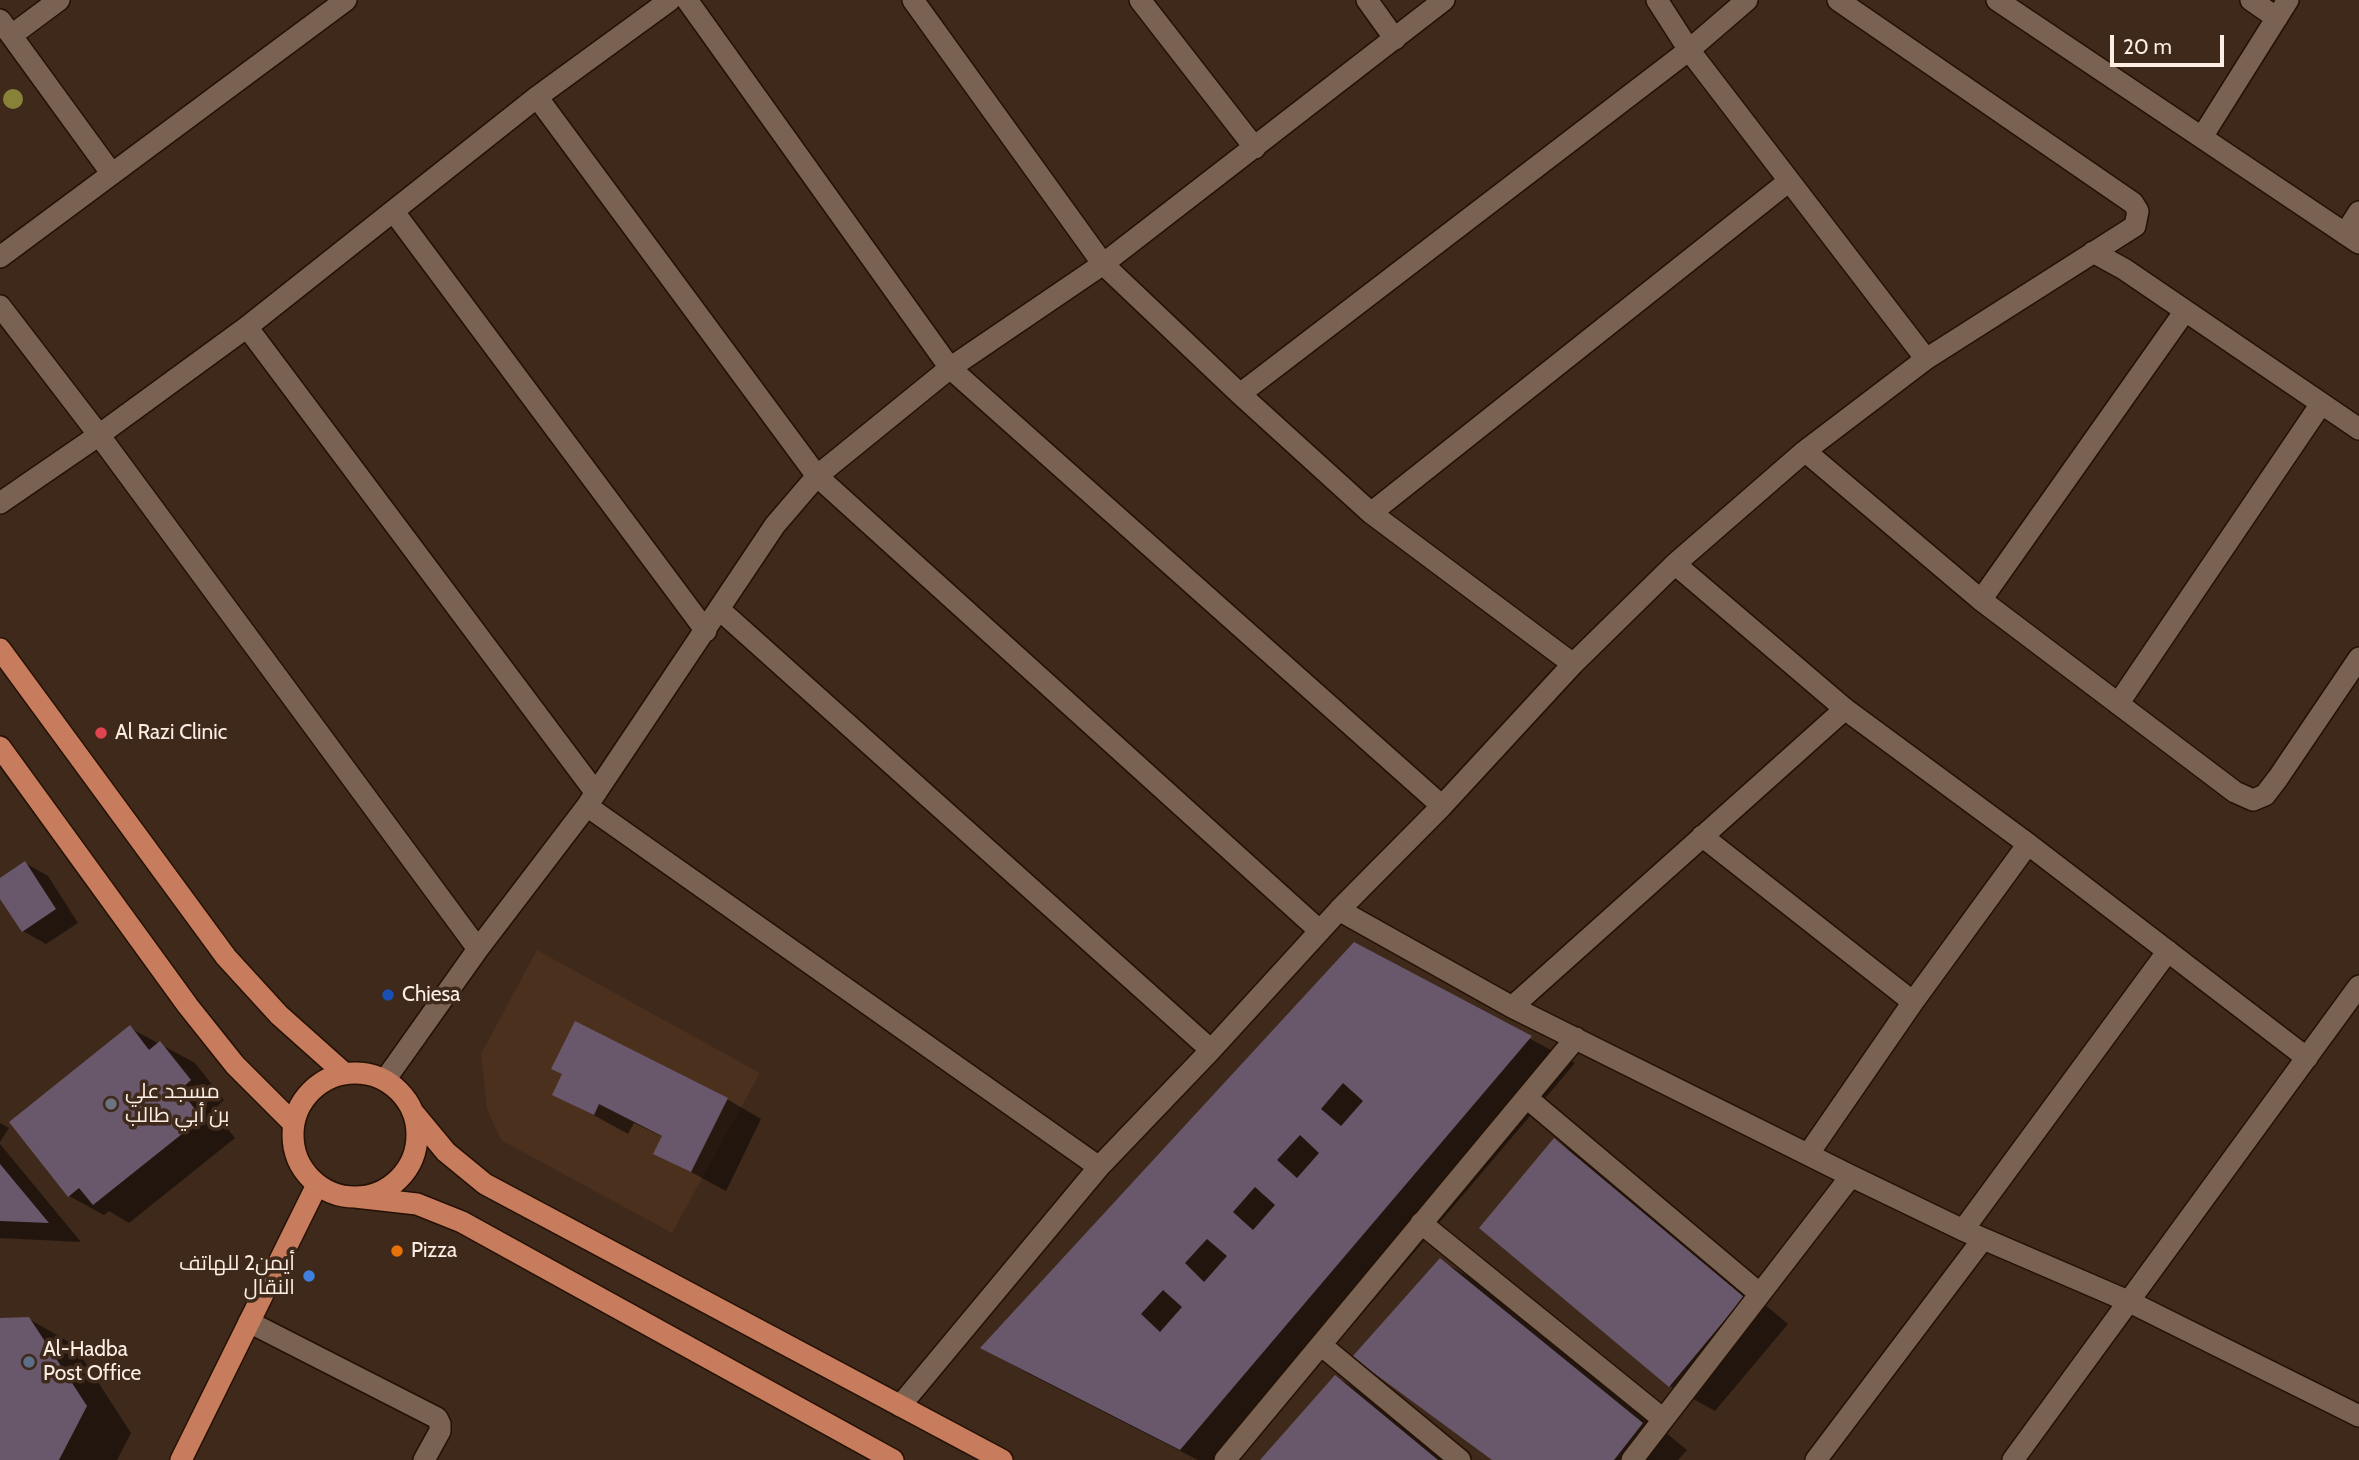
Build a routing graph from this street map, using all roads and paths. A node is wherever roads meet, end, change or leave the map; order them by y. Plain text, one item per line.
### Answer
1 (59, 0) edge
2 (346, 0) edge
3 (670, 0) edge
4 (687, 0) edge
5 (913, 0) edge
6 (1140, 0) edge
7 (1367, 0) edge
8 (1444, 0) edge
9 (1657, 0) edge
10 (1747, 0) edge
11 (1838, 0) edge
12 (1997, 0) edge
13 (2251, 0) edge
14 (2283, 9) edge
15 (6, 27) edge
16 (1395, 38) junction
17 (1689, 50) junction
18 (537, 97) junction
19 (2202, 137) junction
20 (1255, 149) junction
21 (112, 174) junction
22 (1789, 181) junction
23 (394, 212) junction
24 (2359, 212) edge
25 (2352, 238) edge
26 (2092, 253) junction
27 (0, 257) edge
28 (1103, 264) junction
29 (0, 306) edge
30 (2185, 312) junction
31 (247, 327) junction
32 (1926, 359) junction
33 (950, 368) junction
34 (1240, 394) junction
35 (2321, 404) junction
36 (2359, 429) edge
37 (99, 435) junction
38 (1805, 451) junction
39 (817, 476) junction
40 (0, 503) edge
41 (1371, 513) junction
42 (1675, 564) junction
43 (1981, 600) junction
44 (720, 610) junction
45 (706, 631) junction
46 (0, 649) edge
47 (2359, 658) edge
48 (1573, 664) junction
49 (2118, 704) junction
50 (1845, 709) junction
51 (0, 747) edge
52 (592, 800) junction
53 (1442, 806) junction
54 (1702, 836) junction
55 (2028, 844) junction
56 (1339, 909) junction
57 (1320, 930) junction
58 (478, 949) junction
59 (2168, 951) junction
60 (2359, 986) edge
61 (1913, 1002) junction
62 (1513, 1007) junction
63 (1576, 1038) junction
64 (1212, 1050) junction
65 (2307, 1058) junction
66 (344, 1073) junction
67 (385, 1080) junction
68 (1527, 1098) junction
69 (412, 1111) junction
70 (294, 1124) junction
71 (1809, 1153) junction
72 (1099, 1167) junction
73 (1851, 1176) junction
74 (317, 1185) junction
75 (355, 1197) junction
76 (1422, 1223) junction
77 (1963, 1230) junction
78 (1983, 1239) junction
79 (1760, 1294) junction
80 (2130, 1302) junction
81 (249, 1322) junction
82 (1321, 1345) junction
83 (900, 1406) junction
84 (2359, 1416) edge
85 (1663, 1419) junction
86 (181, 1460) edge
87 (424, 1460) edge
88 (893, 1460) edge
89 (1002, 1460) edge
90 (1225, 1460) edge
91 (1461, 1460) edge
92 (1632, 1460) edge
93 (1816, 1460) edge
94 (2012, 1460) edge

1 - 15 street
2 - 21 street
3 - 18 street
4 - 33 street
5 - 28 street
6 - 20 street
7 - 16 street
8 - 16 street
9 - 17 street
10 - 17 street
11 - 26 street
12 - 19 street
13 - 14 street
14 - 19 street
15 - 21 street
16 - 20 street
17 - 22 street
17 - 34 street
18 - 23 street
18 - 39 street
19 - 25 street
20 - 28 street
21 - 27 street
22 - 32 street
22 - 41 street
23 - 31 street
23 - 45 street
24 - 25 street
26 - 30 street
26 - 32 street
28 - 33 street
28 - 34 street
29 - 37 street
30 - 35 street
30 - 43 street
31 - 37 street
31 - 52 street
32 - 38 street
33 - 39 street
33 - 53 street
34 - 41 street
35 - 36 street
35 - 49 street
37 - 40 street
37 - 58 street
38 - 42 street
38 - 43 street
39 - 44 street
39 - 57 street
41 - 48 street
42 - 48 street
42 - 50 street
43 - 49 street
44 - 45 street
44 - 64 street
45 - 52 street
46 - 66 main road
47 - 49 street
48 - 53 street
50 - 54 street
50 - 55 street
51 - 70 main road
52 - 58 street
52 - 72 street
53 - 56 street
54 - 61 street
54 - 62 street
55 - 59 street
55 - 61 street
56 - 57 street
56 - 62 street
57 - 64 street
58 - 67 street
59 - 65 street
59 - 77 street
60 - 65 street
61 - 71 street
62 - 63 street
63 - 68 street
63 - 71 street
64 - 72 street
65 - 80 street
66 - 67 main road
66 - 70 main road
67 - 69 main road
68 - 76 street
68 - 79 street
69 - 75 main road
69 - 83 main road
70 - 74 main road
71 - 73 street
72 - 83 street
73 - 77 street
73 - 79 street
74 - 75 main road
74 - 81 main road
75 - 88 main road
76 - 82 street
76 - 85 street
77 - 78 street
78 - 80 street
78 - 93 street
79 - 85 street
80 - 84 street
80 - 94 street
81 - 86 main road
81 - 87 street
82 - 90 street
82 - 91 street
83 - 89 main road
85 - 92 street

